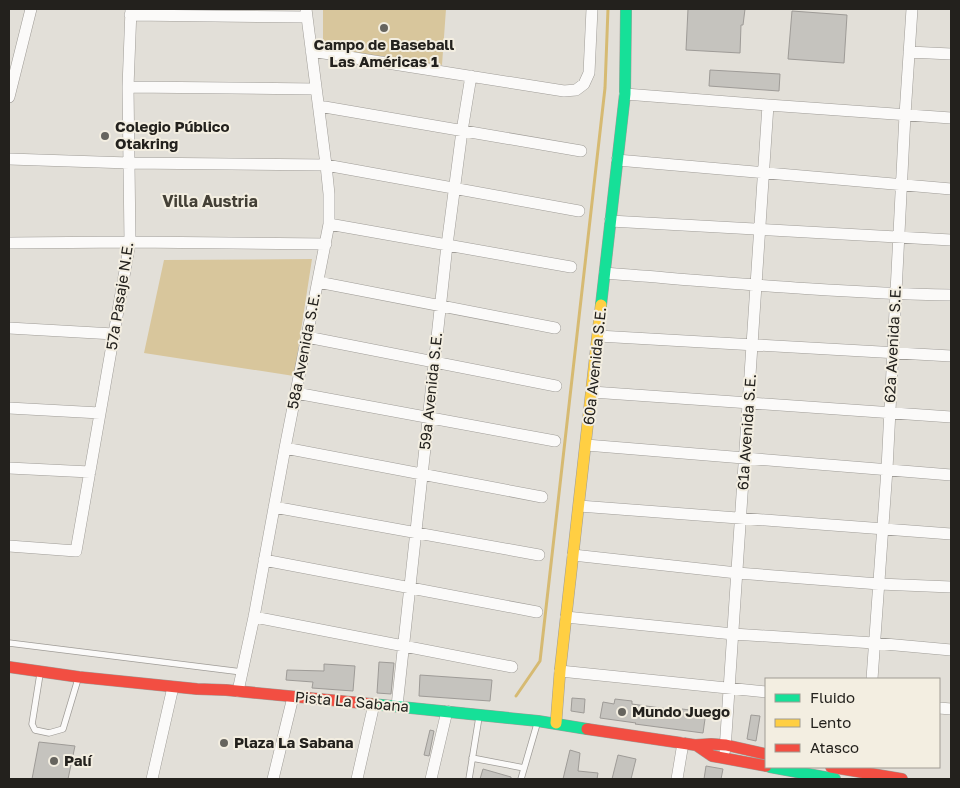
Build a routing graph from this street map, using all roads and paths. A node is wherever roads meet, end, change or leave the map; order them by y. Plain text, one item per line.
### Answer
1 (31, 9) edge
2 (592, 9) edge
3 (626, 9) edge
4 (912, 9) edge
5 (131, 12) edge
6 (306, 13) edge
7 (311, 51) junction
8 (909, 52) junction
9 (951, 54) edge
10 (471, 76) junction
11 (128, 87) junction
12 (316, 90) junction
13 (625, 94) junction
14 (9, 97) edge
15 (768, 105) junction
16 (319, 106) junction
17 (905, 115) junction
18 (951, 118) edge
19 (462, 131) junction
20 (581, 151) dead end
21 (9, 159) edge
22 (617, 160) junction
23 (129, 163) junction
24 (326, 165) junction
25 (764, 172) junction
26 (902, 185) junction
27 (455, 188) junction
28 (951, 189) edge
29 (578, 211) dead end
30 (610, 221) junction
31 (329, 224) junction
32 (760, 230) junction
33 (899, 237) junction
34 (951, 240) edge
35 (130, 242) junction
36 (9, 243) edge
37 (326, 244) junction
38 (447, 245) junction
39 (571, 267) dead end
40 (605, 273) junction
41 (318, 282) junction
42 (756, 285) junction
43 (896, 294) junction
44 (951, 295) edge
45 (441, 306) junction
46 (9, 328) edge
47 (555, 328) dead end
48 (114, 334) junction
49 (598, 336) junction
50 (307, 337) junction
51 (752, 344) junction
52 (893, 352) junction
53 (951, 356) edge
54 (435, 362) junction
55 (556, 386) dead end
56 (592, 392) junction
57 (296, 393) junction
58 (748, 402) junction
59 (9, 408) edge
60 (100, 413) junction
61 (890, 413) junction
62 (429, 417) junction
63 (951, 417) edge
64 (555, 441) dead end
65 (586, 445) junction
66 (285, 448) junction
67 (745, 459) junction
68 (9, 468) edge
69 (887, 469) junction
70 (90, 472) junction
71 (422, 474) junction
72 (951, 475) edge
73 (542, 496) dead end
74 (579, 506) junction
75 (274, 507) junction
76 (741, 518) junction
77 (882, 530) junction
78 (416, 533) junction
79 (951, 534) edge
80 (9, 546) edge
81 (539, 555) dead end
82 (573, 556) junction
83 (264, 560) junction
84 (737, 573) junction
85 (879, 584) junction
86 (951, 587) edge
87 (410, 588) junction
88 (537, 612) dead end
89 (254, 617) junction
90 (566, 617) junction
91 (733, 634) junction
92 (9, 643) edge
93 (874, 643) junction
94 (404, 646) junction
95 (951, 650) edge
96 (9, 667) edge
97 (512, 667) dead end
98 (560, 671) junction
99 (40, 672) junction
100 (242, 672) junction
101 (79, 677) junction
102 (872, 678) edge
103 (173, 687) junction
104 (729, 688) junction
105 (238, 691) junction
106 (765, 692) edge
107 (293, 697) junction
108 (374, 704) junction
109 (397, 706) junction
110 (447, 711) junction
111 (479, 715) junction
112 (538, 721) junction
113 (556, 723) junction
114 (683, 743) junction
115 (695, 745) junction
116 (726, 745) junction
117 (765, 754) edge
118 (472, 758) junction
119 (724, 758) junction
120 (765, 765) edge
121 (524, 768) junction
122 (778, 768) edge
123 (842, 768) edge
124 (865, 770) edge
125 (152, 779) edge
126 (273, 779) edge
127 (357, 779) edge
128 (431, 779) edge
129 (469, 779) edge
130 (521, 779) edge
131 (677, 779) edge
132 (835, 779) edge
133 (902, 779) edge

1 - 14 street
2 - 10 street
3 - 13 main road, 60a Avenida S.E.
4 - 8 street, 62a Avenida S.E.
5 - 6 street
5 - 11 street, 57a Pasaje N.E.
6 - 7 street, 58a Avenida S.E.
7 - 10 street
7 - 12 street, 58a Avenida S.E.
8 - 9 street
8 - 17 street, 62a Avenida S.E.
10 - 19 street, 59a Avenida S.E.
11 - 12 street
11 - 23 street, 57a Pasaje N.E.
12 - 16 street, 58a Avenida S.E.
13 - 15 street
13 - 22 main road, 60a Avenida S.E.
15 - 17 street
15 - 25 street, 61a Avenida S.E.
16 - 19 street
16 - 24 street, 58a Avenida S.E.
17 - 18 street
17 - 26 street, 62a Avenida S.E.
19 - 20 street
19 - 27 street, 59a Avenida S.E.
21 - 23 street
22 - 25 street
22 - 30 main road, 60a Avenida S.E.
23 - 24 street
23 - 35 street, 57a Pasaje N.E.
24 - 27 street
24 - 31 street, 58a Avenida S.E.
25 - 26 street
25 - 32 street, 61a Avenida S.E.
26 - 28 street
26 - 33 street, 62a Avenida S.E.
27 - 29 street
27 - 38 street, 59a Avenida S.E.
30 - 32 street
30 - 40 main road, 60a Avenida S.E.
31 - 37 street, 58a Avenida S.E.
31 - 38 street
32 - 33 street
32 - 42 street, 61a Avenida S.E.
33 - 34 street
33 - 43 street, 62a Avenida S.E.
35 - 36 street
35 - 37 street
35 - 48 street, 57a Pasaje N.E.
37 - 41 street, 58a Avenida S.E.
38 - 39 street
38 - 45 street, 59a Avenida S.E.
40 - 42 street
40 - 49 main road, 60a Avenida S.E.
41 - 45 street
41 - 50 street, 58a Avenida S.E.
42 - 43 street
42 - 51 street, 61a Avenida S.E.
43 - 44 street
43 - 52 street, 62a Avenida S.E.
45 - 47 street
45 - 54 street, 59a Avenida S.E.
46 - 48 street
48 - 60 street, 57a Pasaje N.E.
49 - 51 street
49 - 56 main road, 60a Avenida S.E.
50 - 54 street
50 - 57 street, 58a Avenida S.E.
51 - 52 street
51 - 58 street, 61a Avenida S.E.
52 - 53 street
52 - 61 street, 62a Avenida S.E.
54 - 55 street
54 - 62 street, 59a Avenida S.E.
56 - 58 street
56 - 65 main road, 60a Avenida S.E.
57 - 62 street
57 - 66 street, 58a Avenida S.E.
58 - 61 street
58 - 67 street, 61a Avenida S.E.
59 - 60 street
60 - 70 street, 57a Pasaje N.E.
61 - 63 street
61 - 69 street, 62a Avenida S.E.
62 - 64 street
62 - 71 street, 59a Avenida S.E.
65 - 67 street
65 - 74 main road, 60a Avenida S.E.
66 - 71 street
66 - 75 street, 58a Avenida S.E.
67 - 69 street
67 - 76 street, 61a Avenida S.E.
68 - 70 street
69 - 72 street
69 - 77 street, 62a Avenida S.E.
70 - 80 street, 57a Pasaje N.E.
71 - 73 street
71 - 78 street, 59a Avenida S.E.
74 - 76 street
74 - 82 main road, 60a Avenida S.E.
75 - 78 street
75 - 83 street, 58a Avenida S.E.
76 - 77 street
76 - 84 street, 61a Avenida S.E.
77 - 79 street
77 - 85 street, 62a Avenida S.E.
78 - 81 street
78 - 87 street, 59a Avenida S.E.
82 - 84 street
82 - 90 main road, 60a Avenida S.E.
83 - 87 street
83 - 89 street, 58a Avenida S.E.
84 - 85 street
84 - 91 street, 61a Avenida S.E.
85 - 86 street
85 - 93 street, 62a Avenida S.E.
87 - 88 street
87 - 94 street, 59a Avenida S.E.
89 - 94 street
89 - 100 street, 58a Avenida S.E.
90 - 91 street
90 - 98 main road, 60a Avenida S.E.
91 - 93 street
91 - 104 street, 61a Avenida S.E.
92 - 100 lane
93 - 95 street
93 - 102 street, 62a Avenida S.E.
94 - 97 street
94 - 109 street, 59a Avenida S.E.
96 - 99 main road, Pista La Sabana
98 - 104 street
98 - 113 main road, 60a Avenida S.E.
99 - 101 main road, Pista La Sabana
99 - 101 lane
100 - 105 street, 58a Avenida S.E.
101 - 103 main road, Pista La Sabana
103 - 105 main road, Pista La Sabana
103 - 125 street
104 - 106 street
104 - 116 street, 61a Avenida S.E.
105 - 107 main road, Pista La Sabana
107 - 108 main road, Pista La Sabana
107 - 126 street
108 - 109 main road, Pista La Sabana
108 - 127 street
109 - 110 main road, Pista La Sabana
110 - 111 main road, Pista La Sabana
110 - 128 street
111 - 112 main road, Pista La Sabana
111 - 118 lane
112 - 113 main road, Pista La Sabana
112 - 121 lane
113 - 114 main road, Pista La Sabana
114 - 115 main road, Pista La Sabana
114 - 131 street
115 - 116 main road, Pista La Sabana
115 - 119 main road, Pista La Sabana
116 - 117 main road, Pista La Sabana
116 - 119 street, 61a Avenida S.E.
118 - 121 lane
118 - 129 lane
119 - 120 main road, Pista La Sabana
121 - 130 lane
122 - 132 main road, Pista La Sabana
123 - 124 main road
124 - 133 main road

